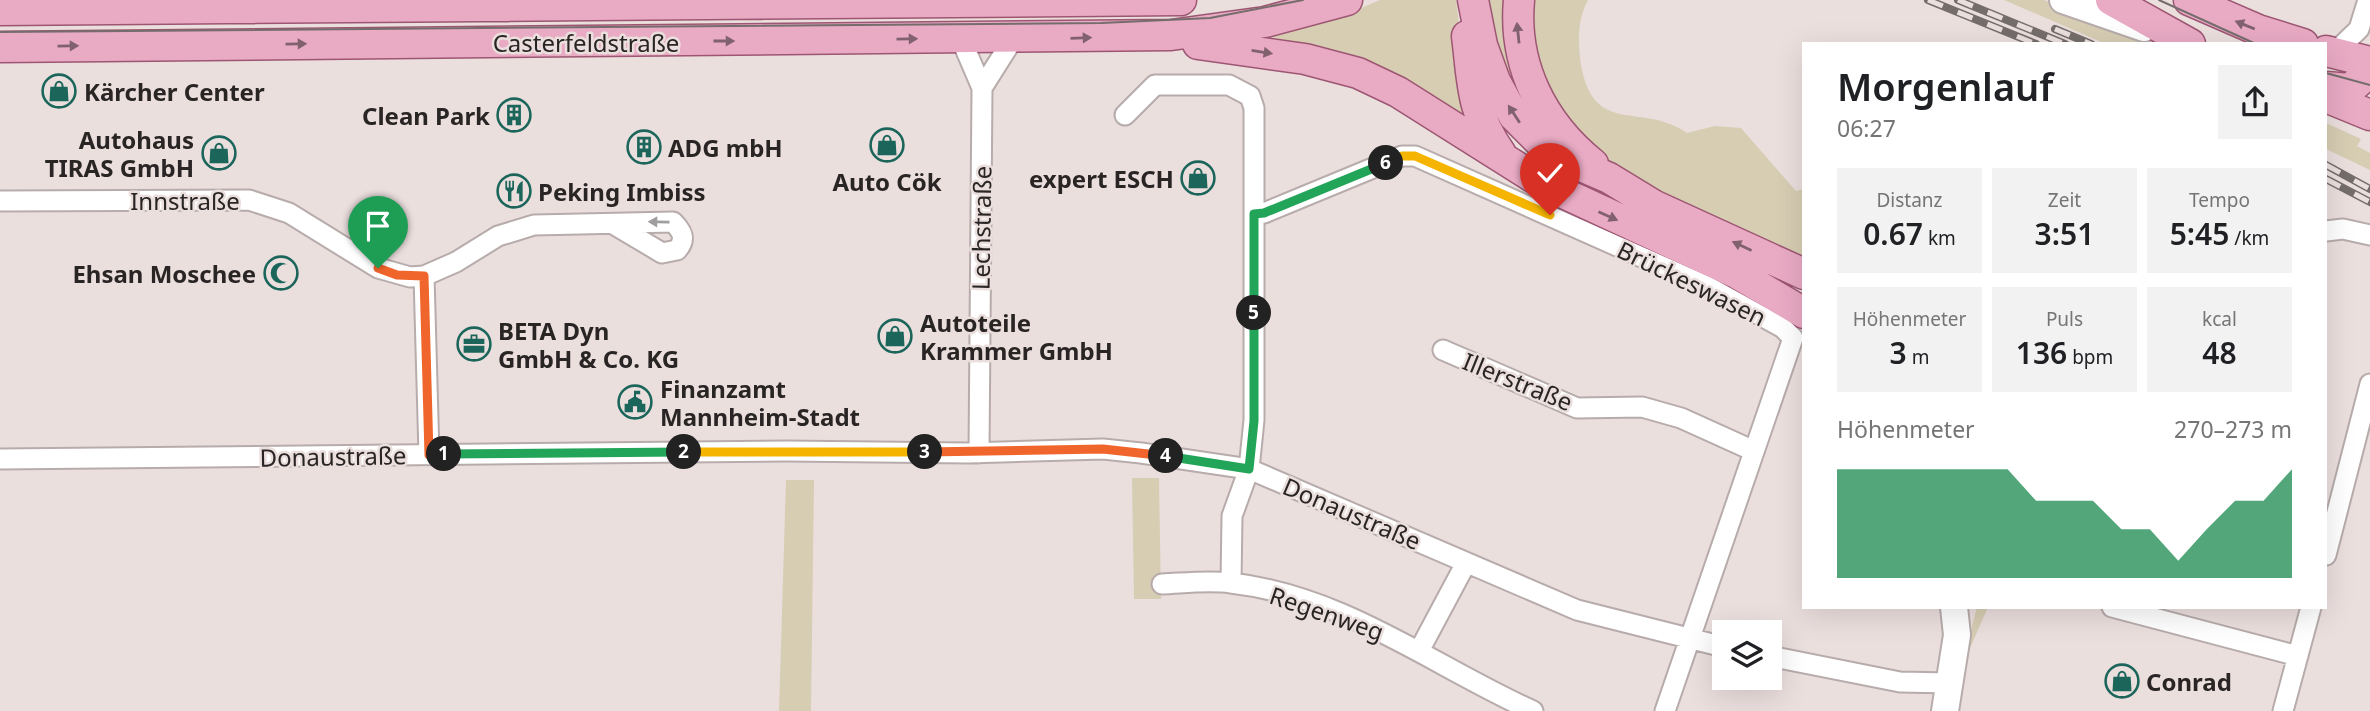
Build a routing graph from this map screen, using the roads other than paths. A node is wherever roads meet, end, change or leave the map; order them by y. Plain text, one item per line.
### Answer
1 (1181, 0) edge
2 (1347, 0) edge
3 (1463, 0) edge
4 (1473, 0) edge
5 (1519, 0) edge
6 (2063, 0) edge
7 (2112, 0) edge
8 (2189, 0) edge
9 (2368, 0) edge
10 (768, 1) edge
11 (425, 3) edge
12 (0, 10) edge
13 (1171, 35) junction
14 (961, 39) junction
15 (1013, 39) junction
16 (2183, 40) edge
17 (2297, 42) edge
18 (0, 47) edge
19 (2330, 52) edge
20 (2368, 61) edge
21 (2327, 87) edge
22 (982, 88) junction
23 (2327, 97) edge
24 (1125, 115) dead end
25 (2370, 115) edge
26 (1505, 160) junction
27 (1609, 178) junction
28 (0, 201) edge
29 (1254, 214) junction
30 (615, 225) dead end
31 (2327, 232) edge
32 (2370, 235) edge
33 (1802, 273) edge
34 (424, 276) junction
35 (1802, 312) edge
36 (1443, 350) dead end
37 (2370, 384) edge
38 (1754, 451) junction
39 (979, 453) junction
40 (429, 455) junction
41 (0, 459) edge
42 (1249, 469) junction
43 (2327, 551) edge
44 (1466, 563) junction
45 (1231, 583) junction
46 (1162, 584) dead end
47 (1954, 609) edge
48 (1969, 609) edge
49 (2120, 609) edge
50 (2310, 609) edge
51 (1957, 635) junction
52 (1690, 639) junction
53 (1712, 644) edge
54 (1419, 651) junction
55 (2298, 656) junction
56 (1782, 659) edge
57 (1947, 698) edge
58 (1534, 711) edge
59 (1665, 711) edge
60 (2283, 711) edge

1 - 10 main road, Casterfeldstraße
2 - 13 main road
3 - 26 main road
27 -> 4 main road
27 -> 5 main road
6 - 16 street
7 - 16 main road
17 -> 8 main road
9 - 19 street
10 - 11 main road, Casterfeldstraße
11 - 12 main road, Casterfeldstraße
15 -> 13 main road, Casterfeldstraße
13 -> 26 main road
14 - 15 main road, Casterfeldstraße
18 -> 14 main road, Casterfeldstraße
14 - 22 street, Lechstraße
15 - 22 street
19 - 20 main road
20 - 21 main road
22 - 39 street, Lechstraße
23 - 25 main road
24 - 29 street
26 -> 35 main road
33 -> 27 main road
28 - 34 street, Innstraße
29 - 38 street, Brückeswasen
29 - 42 street
30 - 34 street
31 - 32 street
34 - 40 street
36 - 38 street, Illerstraße
37 - 43 street
38 - 52 street, Brückeswasen
39 - 40 street, Donaustraße
39 - 42 street, Donaustraße
40 - 41 street, Donaustraße
42 - 44 street, Donaustraße
42 - 45 street
44 - 52 street, Donaustraße
44 - 54 street
45 - 46 street, Regenweg
45 - 54 street, Regenweg
47 - 51 street
48 - 51 street
49 - 55 street
50 - 55 street
51 - 57 street
52 - 53 street, Donaustraße
52 - 59 street, Brückeswasen
54 - 58 street, Regenweg
55 - 60 street
56 - 57 street

